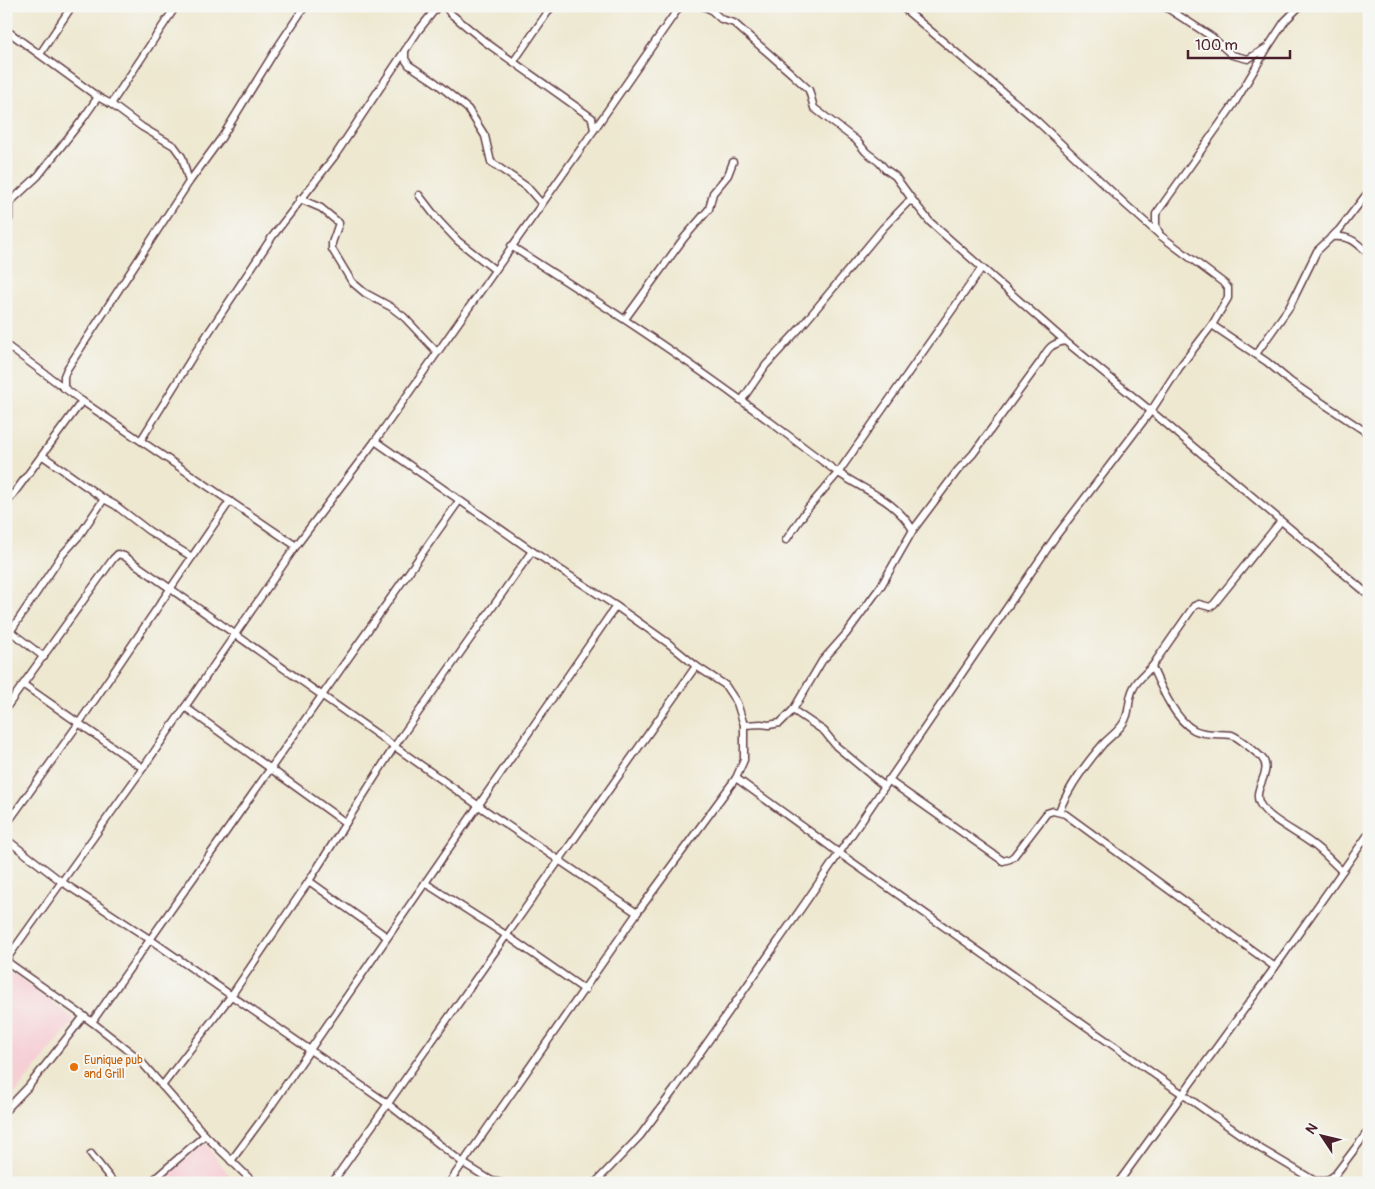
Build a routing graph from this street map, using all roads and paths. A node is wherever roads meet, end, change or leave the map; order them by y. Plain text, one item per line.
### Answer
1 (72, 6) edge
2 (176, 6) edge
3 (305, 6) edge
4 (438, 6) edge
5 (445, 6) edge
6 (552, 6) edge
7 (680, 6) edge
8 (703, 6) edge
9 (901, 6) edge
10 (1164, 6) edge
11 (1300, 6) edge
12 (6, 30) edge
13 (1268, 47) junction
14 (405, 50) junction
15 (40, 54) junction
16 (514, 61) junction
17 (98, 97) junction
18 (111, 104) junction
19 (594, 130) junction
20 (732, 162) dead end
21 (189, 182) junction
22 (1369, 191) edge
23 (419, 195) dead end
24 (300, 199) junction
25 (914, 202) junction
26 (541, 203) junction
27 (6, 223) edge
28 (1161, 236) junction
29 (1331, 237) junction
30 (511, 246) junction
31 (1369, 254) edge
32 (981, 269) junction
33 (495, 270) junction
34 (625, 319) junction
35 (1212, 325) junction
36 (1065, 341) junction
37 (6, 345) edge
38 (437, 352) junction
39 (1256, 354) junction
40 (64, 388) junction
41 (742, 400) junction
42 (82, 401) junction
43 (1151, 411) junction
44 (1369, 434) edge
45 (140, 440) junction
46 (374, 441) junction
47 (43, 456) junction
48 (838, 473) junction
49 (104, 499) junction
50 (230, 501) junction
51 (459, 501) junction
52 (6, 504) edge
53 (1280, 522) junction
54 (913, 530) junction
55 (786, 540) dead end
56 (296, 546) junction
57 (532, 551) junction
58 (192, 557) junction
59 (170, 588) junction
60 (1369, 595) edge
61 (616, 606) junction
62 (8, 629) edge
63 (236, 635) junction
64 (6, 638) edge
65 (44, 657) junction
66 (696, 666) junction
67 (1152, 667) junction
68 (24, 685) junction
69 (322, 697) junction
70 (185, 707) junction
71 (6, 708) edge
72 (793, 710) junction
73 (79, 723) junction
74 (744, 725) junction
75 (394, 747) junction
76 (144, 768) junction
77 (270, 769) junction
78 (736, 778) junction
79 (888, 780) junction
80 (884, 786) junction
81 (479, 806) junction
82 (1059, 811) junction
83 (346, 823) junction
84 (6, 825) edge
85 (1369, 833) edge
86 (6, 839) edge
87 (839, 853) junction
88 (560, 861) junction
89 (1342, 872) junction
90 (309, 881) junction
91 (62, 882) junction
92 (425, 883) junction
93 (637, 913) junction
94 (506, 935) junction
95 (387, 937) junction
96 (151, 940) junction
97 (6, 960) edge
98 (1275, 967) junction
99 (585, 990) junction
100 (230, 996) junction
101 (84, 1016) junction
102 (92, 1022) junction
103 (309, 1050) junction
104 (162, 1086) junction
105 (1182, 1093) junction
106 (388, 1104) junction
107 (6, 1110) edge
108 (1369, 1130) edge
109 (205, 1135) junction
110 (91, 1154) dead end
111 (231, 1161) junction
112 (463, 1162) junction
113 (493, 1182) edge
114 (114, 1183) edge
115 (150, 1183) edge
116 (254, 1183) edge
117 (332, 1183) edge
118 (449, 1183) edge
119 (502, 1183) edge
120 (595, 1183) edge
121 (1118, 1183) edge

1 - 15 street
2 - 18 street
3 - 21 street
4 - 14 street
5 - 16 street
6 - 16 street
7 - 19 street
8 - 25 street
9 - 28 street
10 - 13 street
11 - 13 street
12 - 15 street
13 - 28 street
14 - 24 street
14 - 26 street
15 - 17 street
16 - 19 street
17 - 18 street
17 - 27 street
18 - 21 street
19 - 26 street
20 - 34 street
21 - 40 street
22 - 29 street
23 - 33 street
24 - 38 street
24 - 45 street
25 - 32 street
25 - 41 street
26 - 30 street
28 - 35 street
29 - 31 street
29 - 39 street
30 - 33 street
30 - 34 street
32 - 36 street
32 - 48 street
33 - 38 street
34 - 41 street
35 - 39 street
35 - 43 street
36 - 43 street
36 - 54 street
37 - 40 street
38 - 46 street
39 - 44 street
40 - 42 street
41 - 48 street
42 - 45 street
42 - 47 street
43 - 53 street
43 - 79 street
45 - 50 street
46 - 51 street
46 - 56 street
47 - 49 street
47 - 52 street
48 - 54 street
48 - 55 street
49 - 58 street
49 - 62 street
50 - 56 street
50 - 58 street
51 - 57 street
51 - 69 street
53 - 60 street
53 - 67 street
54 - 72 street
56 - 63 street
57 - 61 street
57 - 75 street
58 - 59 street
59 - 63 street
59 - 65 street
59 - 73 street
61 - 66 street
61 - 81 street
62 - 64 street
62 - 65 street
63 - 69 street
63 - 70 street
65 - 68 street
66 - 74 street
66 - 88 street
67 - 82 street
67 - 89 street
68 - 71 street
68 - 73 street
69 - 75 street
69 - 77 street
70 - 76 street
70 - 77 street
72 - 74 street
72 - 80 street
73 - 76 street
73 - 84 street
74 - 78 street
75 - 81 street
75 - 83 street
76 - 91 street
77 - 83 street
77 - 96 street
78 - 87 street
78 - 93 street
79 - 80 street
79 - 82 street
80 - 87 street
81 - 88 street
81 - 92 street
82 - 98 street
83 - 90 street
85 - 89 street
86 - 91 street
87 - 105 street
87 - 120 street
88 - 93 street
88 - 94 street
89 - 98 street
90 - 95 street
90 - 100 street
91 - 96 street
91 - 97 street
92 - 94 street
92 - 95 street
93 - 99 street
94 - 99 street
94 - 106 street
95 - 103 street
96 - 100 street
96 - 102 street
97 - 101 street
98 - 105 street
99 - 112 street
100 - 103 street
100 - 104 street
101 - 102 street
101 - 107 street
102 - 104 street
103 - 106 street
103 - 111 street
104 - 109 street
105 - 108 street
105 - 121 street
106 - 112 street
106 - 117 street
109 - 111 street
109 - 115 street
110 - 114 street
111 - 116 street
112 - 113 street
112 - 118 street
113 - 119 street

